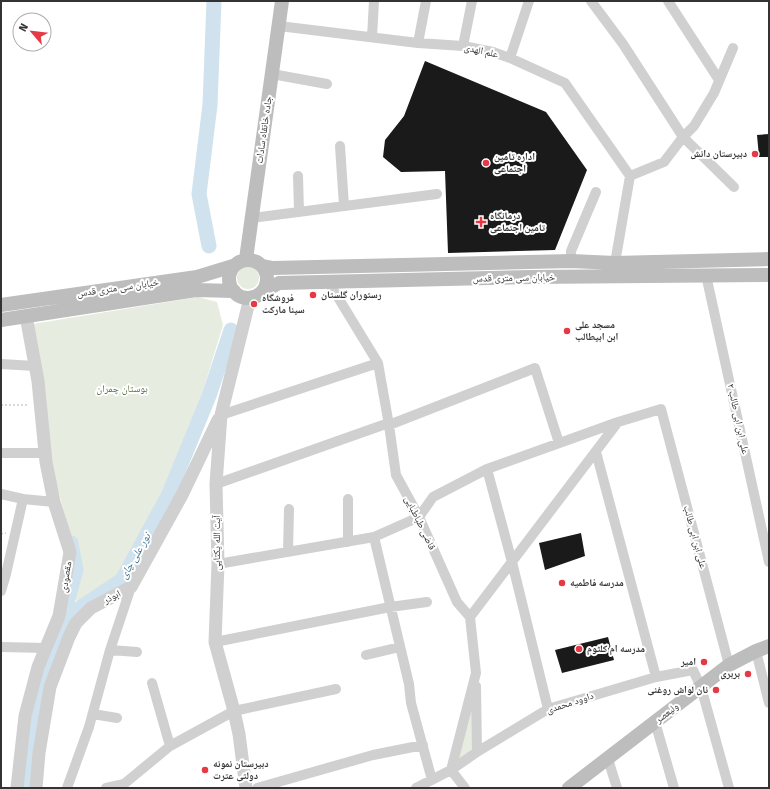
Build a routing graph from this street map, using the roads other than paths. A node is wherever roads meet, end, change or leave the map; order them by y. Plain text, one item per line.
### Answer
1 (282, 1) edge
2 (374, 1) edge
3 (426, 1) edge
4 (472, 1) edge
5 (529, 1) edge
6 (591, 1) edge
7 (668, 1) edge
8 (278, 26) junction
9 (372, 38) junction
10 (418, 43) junction
11 (463, 46) junction
12 (733, 48) dead end
13 (510, 58) junction
14 (272, 74) junction
15 (719, 80) junction
16 (327, 84) dead end
17 (683, 138) junction
18 (340, 146) dead end
19 (298, 176) dead end
20 (630, 176) junction
21 (734, 187) dead end
22 (596, 192) dead end
23 (437, 194) dead end
24 (344, 206) junction
25 (299, 212) junction
26 (252, 218) junction
27 (246, 259) junction
28 (769, 259) edge
29 (571, 261) junction
30 (532, 262) junction
31 (615, 263) junction
32 (233, 266) junction
33 (263, 266) junction
34 (769, 274) edge
35 (706, 275) junction
36 (532, 277) junction
37 (328, 281) junction
38 (234, 291) junction
39 (255, 295) junction
40 (1, 305) edge
41 (26, 316) junction
42 (1, 320) edge
43 (378, 363) junction
44 (1, 364) edge
45 (35, 366) junction
46 (221, 414) junction
47 (618, 422) junction
48 (389, 424) junction
49 (559, 443) junction
50 (596, 452) junction
51 (1, 453) edge
52 (45, 453) junction
53 (487, 469) junction
54 (216, 484) junction
55 (1, 494) edge
56 (23, 499) junction
57 (348, 499) dead end
58 (54, 502) junction
59 (289, 509) dead end
60 (419, 517) junction
61 (374, 537) junction
62 (348, 542) junction
63 (288, 552) junction
64 (512, 562) junction
65 (769, 562) edge
66 (218, 564) junction
67 (132, 587) junction
68 (1, 591) edge
69 (426, 602) dead end
70 (390, 607) junction
71 (470, 617) junction
72 (215, 642) junction
73 (769, 646) edge
74 (1, 647) edge
75 (400, 647) junction
76 (46, 648) junction
77 (110, 650) junction
78 (756, 651) junction
79 (1, 652) edge
80 (137, 652) dead end
81 (366, 655) dead end
82 (729, 665) junction
83 (476, 673) junction
84 (656, 677) junction
85 (152, 683) dead end
86 (701, 687) junction
87 (336, 689) dead end
88 (769, 703) edge
89 (548, 709) junction
90 (234, 711) junction
91 (93, 714) junction
92 (117, 718) dead end
93 (655, 722) junction
94 (423, 745) junction
95 (170, 746) junction
96 (477, 752) junction
97 (608, 759) junction
98 (452, 770) junction
99 (432, 779) junction
100 (17, 788) edge
101 (36, 788) edge
102 (67, 788) edge
103 (106, 788) edge
104 (246, 788) edge
105 (257, 788) edge
106 (416, 788) edge
107 (465, 788) edge
108 (569, 788) edge
109 (617, 788) edge
110 (674, 788) edge
111 (729, 788) edge

1 - 8 main road, جاده خانقاه سادات
2 - 9 street
3 - 10 street
4 - 11 street
5 - 13 street
6 - 17 street
7 - 15 street
8 - 9 street, علم الهدی
8 - 14 main road, جاده خانقاه سادات
9 - 10 street, علم الهدی
10 - 11 street, علم الهدی
11 - 13 street, علم الهدی
12 - 15 street
13 - 20 street, علم الهدی
14 - 16 street
14 - 26 main road, جاده خانقاه سادات
15 - 17 street
17 - 20 street
17 - 21 street
18 - 24 street
19 - 25 street
20 - 31 street
22 - 29 street
23 - 24 street
24 - 25 street
25 - 26 street
26 - 27 main road, جاده خانقاه سادات
27 - 32 main road
27 - 33 main road
28 - 31 main road, خیابان سی متری قدس
29 - 30 main road, خیابان سی متری قدس
29 - 31 main road, خیابان سی متری قدس
30 - 33 main road, خیابان سی متری قدس
30 - 36 main road
32 - 38 main road
32 - 40 main road, خیابان سی متری قدس
33 - 39 main road
34 - 35 main road, خیابان سی متری قدس
35 - 36 main road, خیابان سی متری قدس
35 - 65 street, علی ابن ابی طالب ۲
36 - 37 main road, خیابان سی متری قدس
37 - 39 main road, خیابان سی متری قدس
37 - 43 street, قاضی طباطبایی
38 - 39 main road
38 - 41 main road, خیابان سی متری قدس
39 - 46 street, آیت الله یکتایی
41 - 42 main road, خیابان سی متری قدس
41 - 45 street, مقصودی
43 - 46 street
43 - 48 street, قاضی طباطبایی
44 - 45 street
45 - 52 street, مقصودی
46 - 54 street, آیت الله یکتایی
46 - 67 street, ابوذر
47 - 49 street
47 - 50 street
47 - 82 street, علی ابن ابی طالب
48 - 49 street
48 - 54 street
48 - 60 street, قاضی طباطبایی
49 - 53 street
50 - 64 street
50 - 84 street
51 - 52 street
52 - 58 street, مقصودی
53 - 60 street
53 - 64 street
54 - 66 street, آیت الله یکتایی
55 - 56 street
56 - 58 street
56 - 68 street
57 - 62 street
58 - 76 street, مقصودی
59 - 63 street
60 - 61 street
60 - 71 street, قاضی طباطبایی
61 - 62 street
61 - 70 street
62 - 63 street
63 - 66 street
64 - 71 street
64 - 89 street
66 - 72 street, آیت الله یکتایی
67 - 77 street
67 - 101 street, ابوذر
69 - 70 street
70 - 72 street
70 - 75 street
71 - 83 street
72 - 90 street, آیت الله یکتایی
73 - 78 main road, ولیعصر
74 - 76 street
74 - 79 street
75 - 81 street
75 - 94 street
76 - 100 street, مقصودی
77 - 80 street
77 - 91 street
78 - 82 main road, ولیعصر
78 - 88 street
82 - 86 main road, ولیعصر
83 - 96 street
83 - 98 street
84 - 86 street, داوود محمدی
84 - 89 street, داوود محمدی
85 - 95 street
86 - 93 main road, ولیعصر
86 - 111 street
87 - 90 street
89 - 96 street, داوود محمدی
90 - 95 street
90 - 104 street, آیت الله یکتایی
91 - 92 street
91 - 102 street
93 - 97 main road, ولیعصر
93 - 110 street
94 - 99 street
94 - 105 street
95 - 103 street
96 - 98 street, داوود محمدی
97 - 108 main road, ولیعصر
97 - 109 street
98 - 99 street, داوود محمدی
98 - 107 street
99 - 106 street, داوود محمدی

